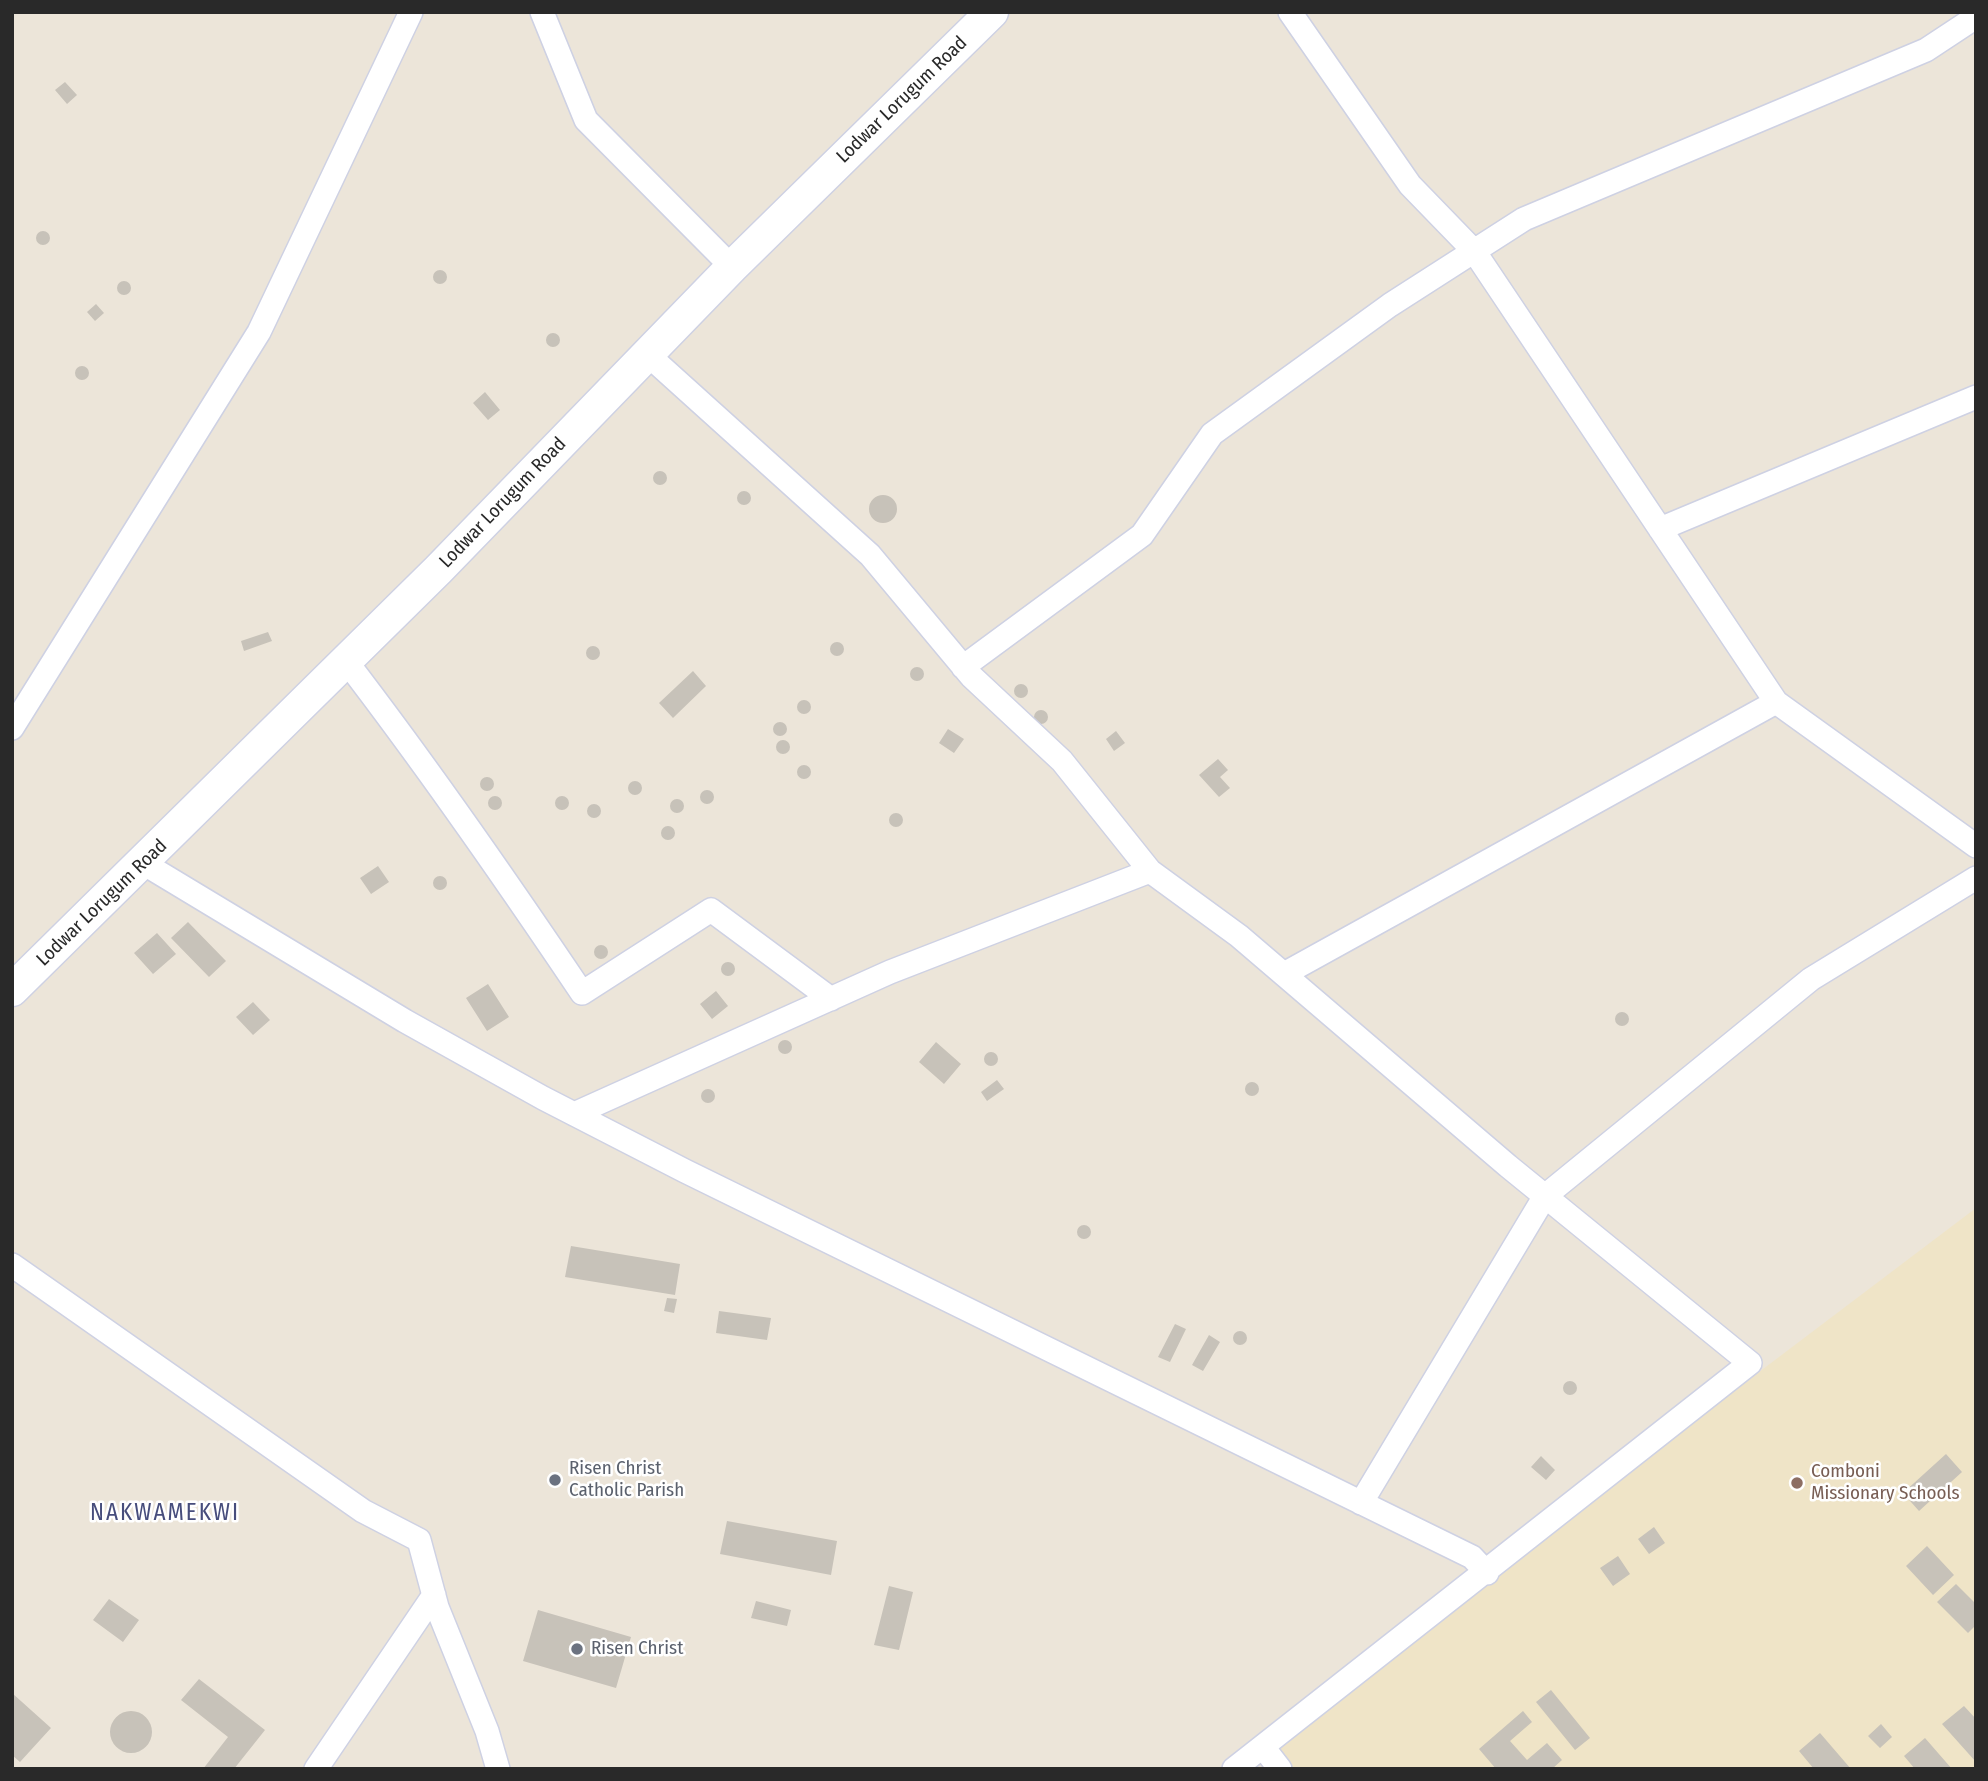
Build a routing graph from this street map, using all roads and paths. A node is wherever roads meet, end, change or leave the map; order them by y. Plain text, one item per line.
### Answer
1 (411, 12) edge
2 (542, 12) edge
3 (992, 12) edge
4 (1290, 12) edge
5 (1976, 17) edge
6 (1474, 251) junction
7 (732, 267) junction
8 (648, 354) junction
9 (1976, 397) edge
10 (1660, 529) junction
11 (346, 661) junction
12 (963, 667) junction
13 (1776, 702) junction
14 (12, 729) edge
15 (1976, 846) edge
16 (143, 863) junction
17 (1150, 871) junction
18 (1976, 878) edge
19 (1284, 974) junction
20 (12, 990) edge
21 (831, 999) junction
22 (575, 1114) junction
23 (1545, 1196) junction
24 (12, 1265) edge
25 (1361, 1503) junction
26 (1487, 1573) junction
27 (434, 1595) junction
28 (1263, 1747) junction
29 (316, 1769) edge
30 (498, 1769) edge
31 (1234, 1769) edge
32 (1280, 1769) edge

1 - 14 street
2 - 7 street
3 - 7 main road, Lodwar Lorugum Road
4 - 6 street
5 - 6 street
6 - 10 street
6 - 12 street
7 - 8 main road, Lodwar Lorugum Road
8 - 11 main road, Lodwar Lorugum Road
8 - 12 street
9 - 10 street
10 - 13 street
11 - 16 main road, Lodwar Lorugum Road
11 - 21 street
12 - 17 street
13 - 15 street
13 - 19 street
16 - 20 main road, Lodwar Lorugum Road
16 - 22 street
17 - 19 street
17 - 21 street
18 - 23 street
19 - 23 street
21 - 22 street
22 - 25 street
23 - 25 street
23 - 26 street
24 - 27 street
25 - 26 street
26 - 28 street
27 - 29 street
27 - 30 street
28 - 31 street
28 - 32 street

